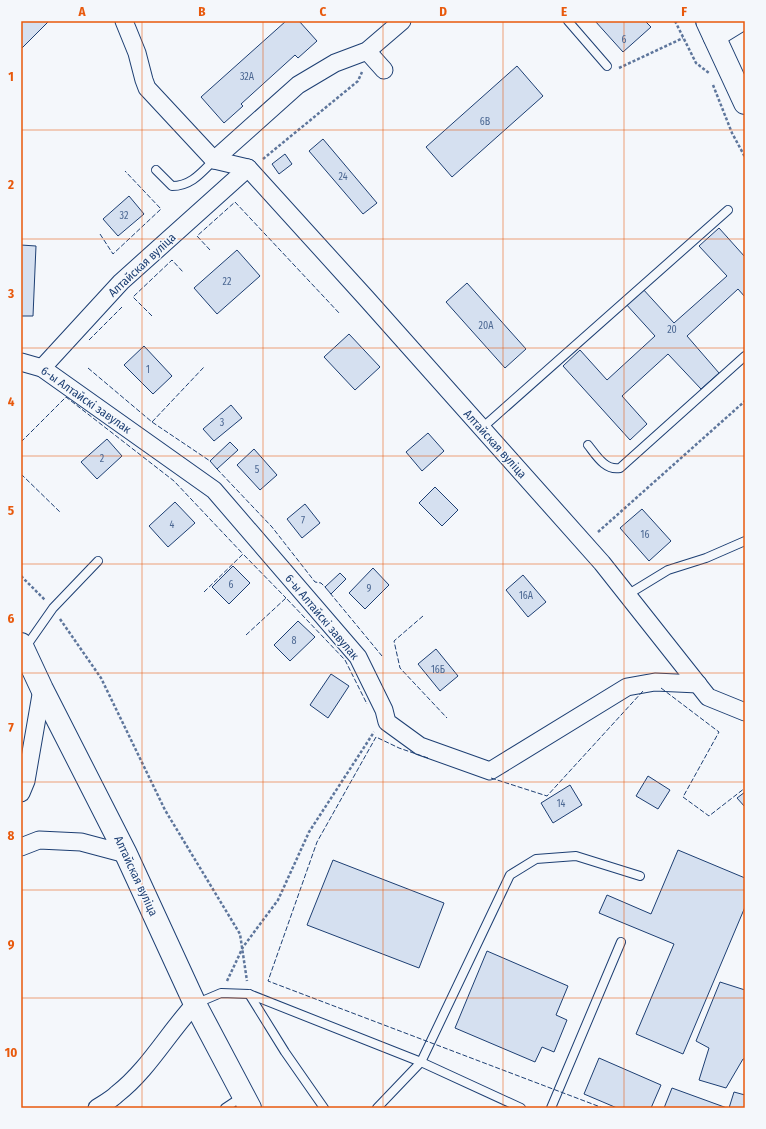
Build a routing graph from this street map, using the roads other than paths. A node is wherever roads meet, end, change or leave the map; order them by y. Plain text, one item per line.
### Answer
1 (124, 21) edge
2 (402, 21) edge
3 (568, 21) edge
4 (740, 21) edge
5 (710, 29) edge
6 (611, 66) road end
7 (745, 103) edge
8 (214, 160) junction
9 (248, 168) junction
10 (156, 170) dead end
11 (728, 210) dead end
12 (745, 356) edge
13 (21, 362) edge
14 (42, 368) junction
15 (482, 428) junction
16 (588, 445) dead end
17 (745, 541) edge
18 (98, 561) dead end
19 (627, 595) junction
20 (22, 647) edge
21 (698, 684) junction
22 (42, 689) junction
23 (745, 712) edge
24 (21, 793) edge
25 (21, 847) edge
26 (126, 854) junction
27 (640, 876) dead end
28 (621, 942) dead end
29 (249, 994) junction
30 (195, 1004) junction
31 (421, 1062) junction
32 (247, 1102) edge
33 (97, 1108) edge
34 (225, 1108) edge
35 (324, 1108) edge
36 (378, 1108) edge
37 (521, 1108) edge
38 (552, 1108) edge

1 - 8 street
2 - 8 street
3 - 6 lane
4 - 5 street
5 - 7 main road
8 - 9 street
8 - 10 lane
9 - 14 street, Алтайская вуліца
9 - 15 street, Алтайская вуліца
11 - 15 lane
12 - 16 lane
13 - 14 street, 6-ы Алтайскі завулак
14 - 21 street, 6-ы Алтайскі завулак
15 - 19 street, Алтайская вуліца
17 - 19 lane
18 - 20 lane
19 - 21 street, Алтайская вуліца
20 - 22 main road, Алтайская вуліца
21 - 23 street, Алтайская вуліца
22 - 24 street
22 - 26 main road, Алтайская вуліца
25 - 26 street
26 - 30 main road, Алтайская вуліца
27 - 31 lane
28 - 38 lane
29 - 30 lane
29 - 31 lane
29 - 35 lane
30 - 32 main road, Алтайская вуліца
30 - 33 street
31 - 36 lane
31 - 37 lane
32 - 34 lane

